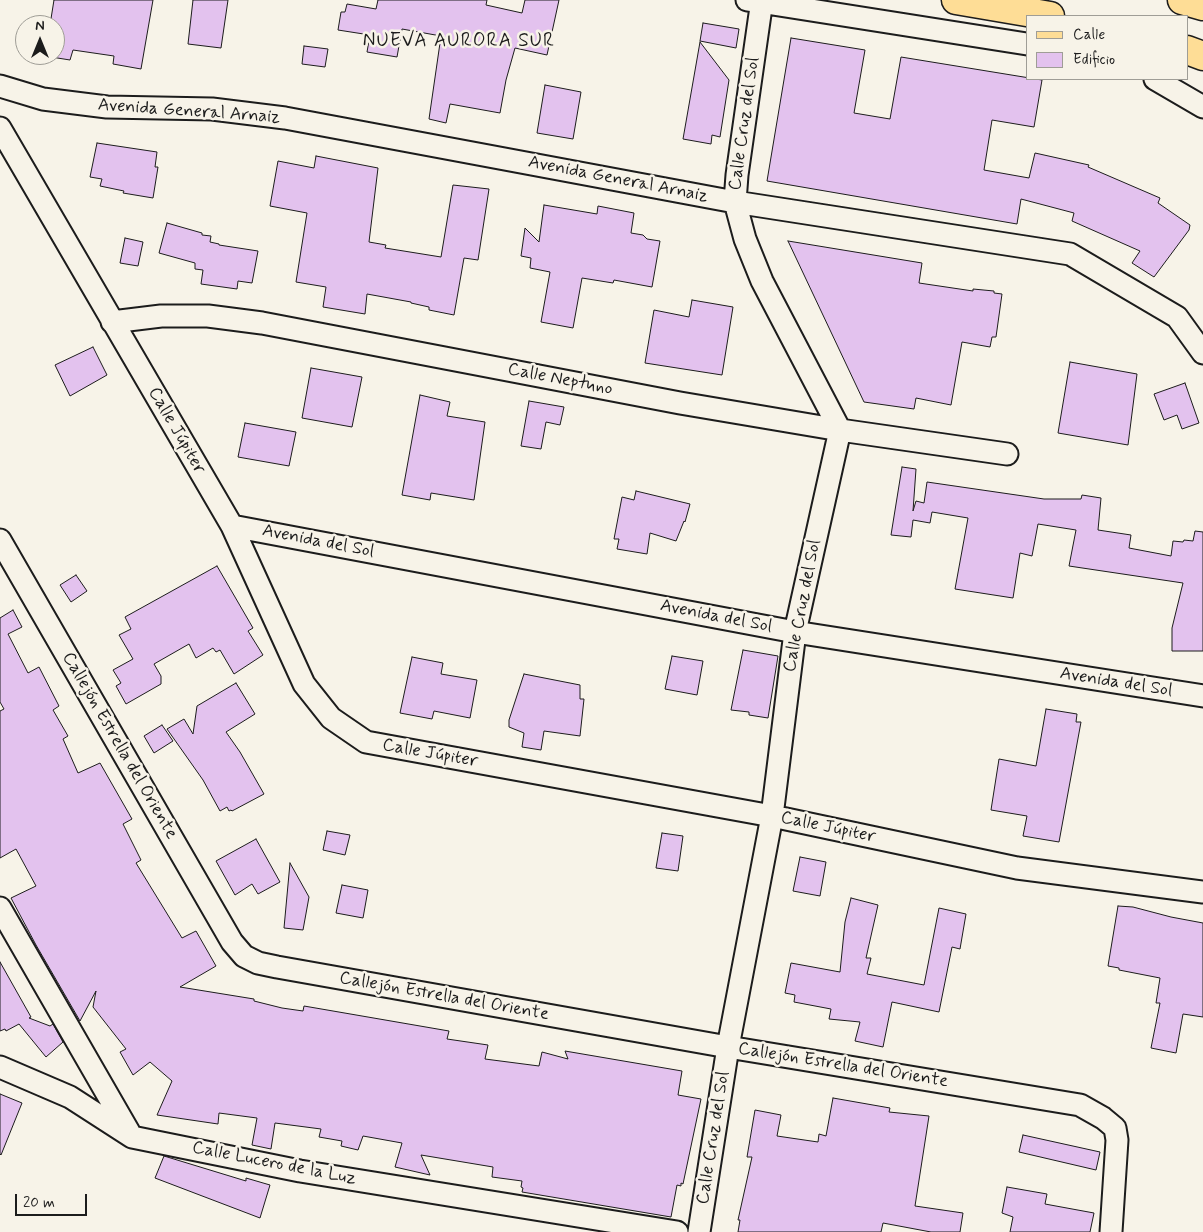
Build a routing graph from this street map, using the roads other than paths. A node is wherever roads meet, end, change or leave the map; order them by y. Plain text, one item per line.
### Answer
1 (956, 0) edge
2 (1182, 0) edge
3 (757, 1) edge
4 (1203, 6) edge
5 (1044, 15) edge
6 (1026, 44) edge
7 (1188, 50) edge
8 (1203, 56) edge
9 (1157, 80) edge
10 (0, 86) edge
11 (1203, 107) edge
12 (0, 128) edge
13 (735, 202) junction
14 (112, 322) junction
15 (1203, 353) edge
16 (840, 430) junction
17 (1008, 454) dead end
18 (232, 526) junction
19 (0, 540) edge
20 (795, 632) junction
21 (1203, 696) edge
22 (772, 816) junction
23 (1203, 892) edge
24 (0, 908) edge
25 (728, 1047) junction
26 (0, 1067) edge
27 (132, 1137) junction
28 (677, 1232) edge
29 (699, 1232) edge
30 (1111, 1232) edge

1 - 5 main road
2 - 4 main road
3 - 6 street
3 - 13 street, Calle Cruz del Sol
7 - 8 main road
9 - 11 street
10 - 13 street, Avenida General Arnaiz
12 - 14 street, Calle Júpiter
13 - 15 street, Avenida General Arnaiz
13 - 16 street, Calle Cruz del Sol
14 - 16 street, Calle Neptuno
14 - 18 street, Calle Júpiter
16 - 17 street, Calle Neptuno
16 - 20 street, Calle Cruz del Sol
18 - 20 street, Avenida del Sol
18 - 22 street, Calle Júpiter
19 - 25 street, Callejón Estrella del Oriente
20 - 21 street, Avenida del Sol
20 - 22 street, Calle Cruz del Sol
22 - 23 street, Calle Júpiter
22 - 25 street, Calle Cruz del Sol
24 - 27 street
25 - 29 street, Calle Cruz del Sol
25 - 30 street, Callejón Estrella del Oriente
26 - 27 street
27 - 28 street, Calle Lucero de la Luz

